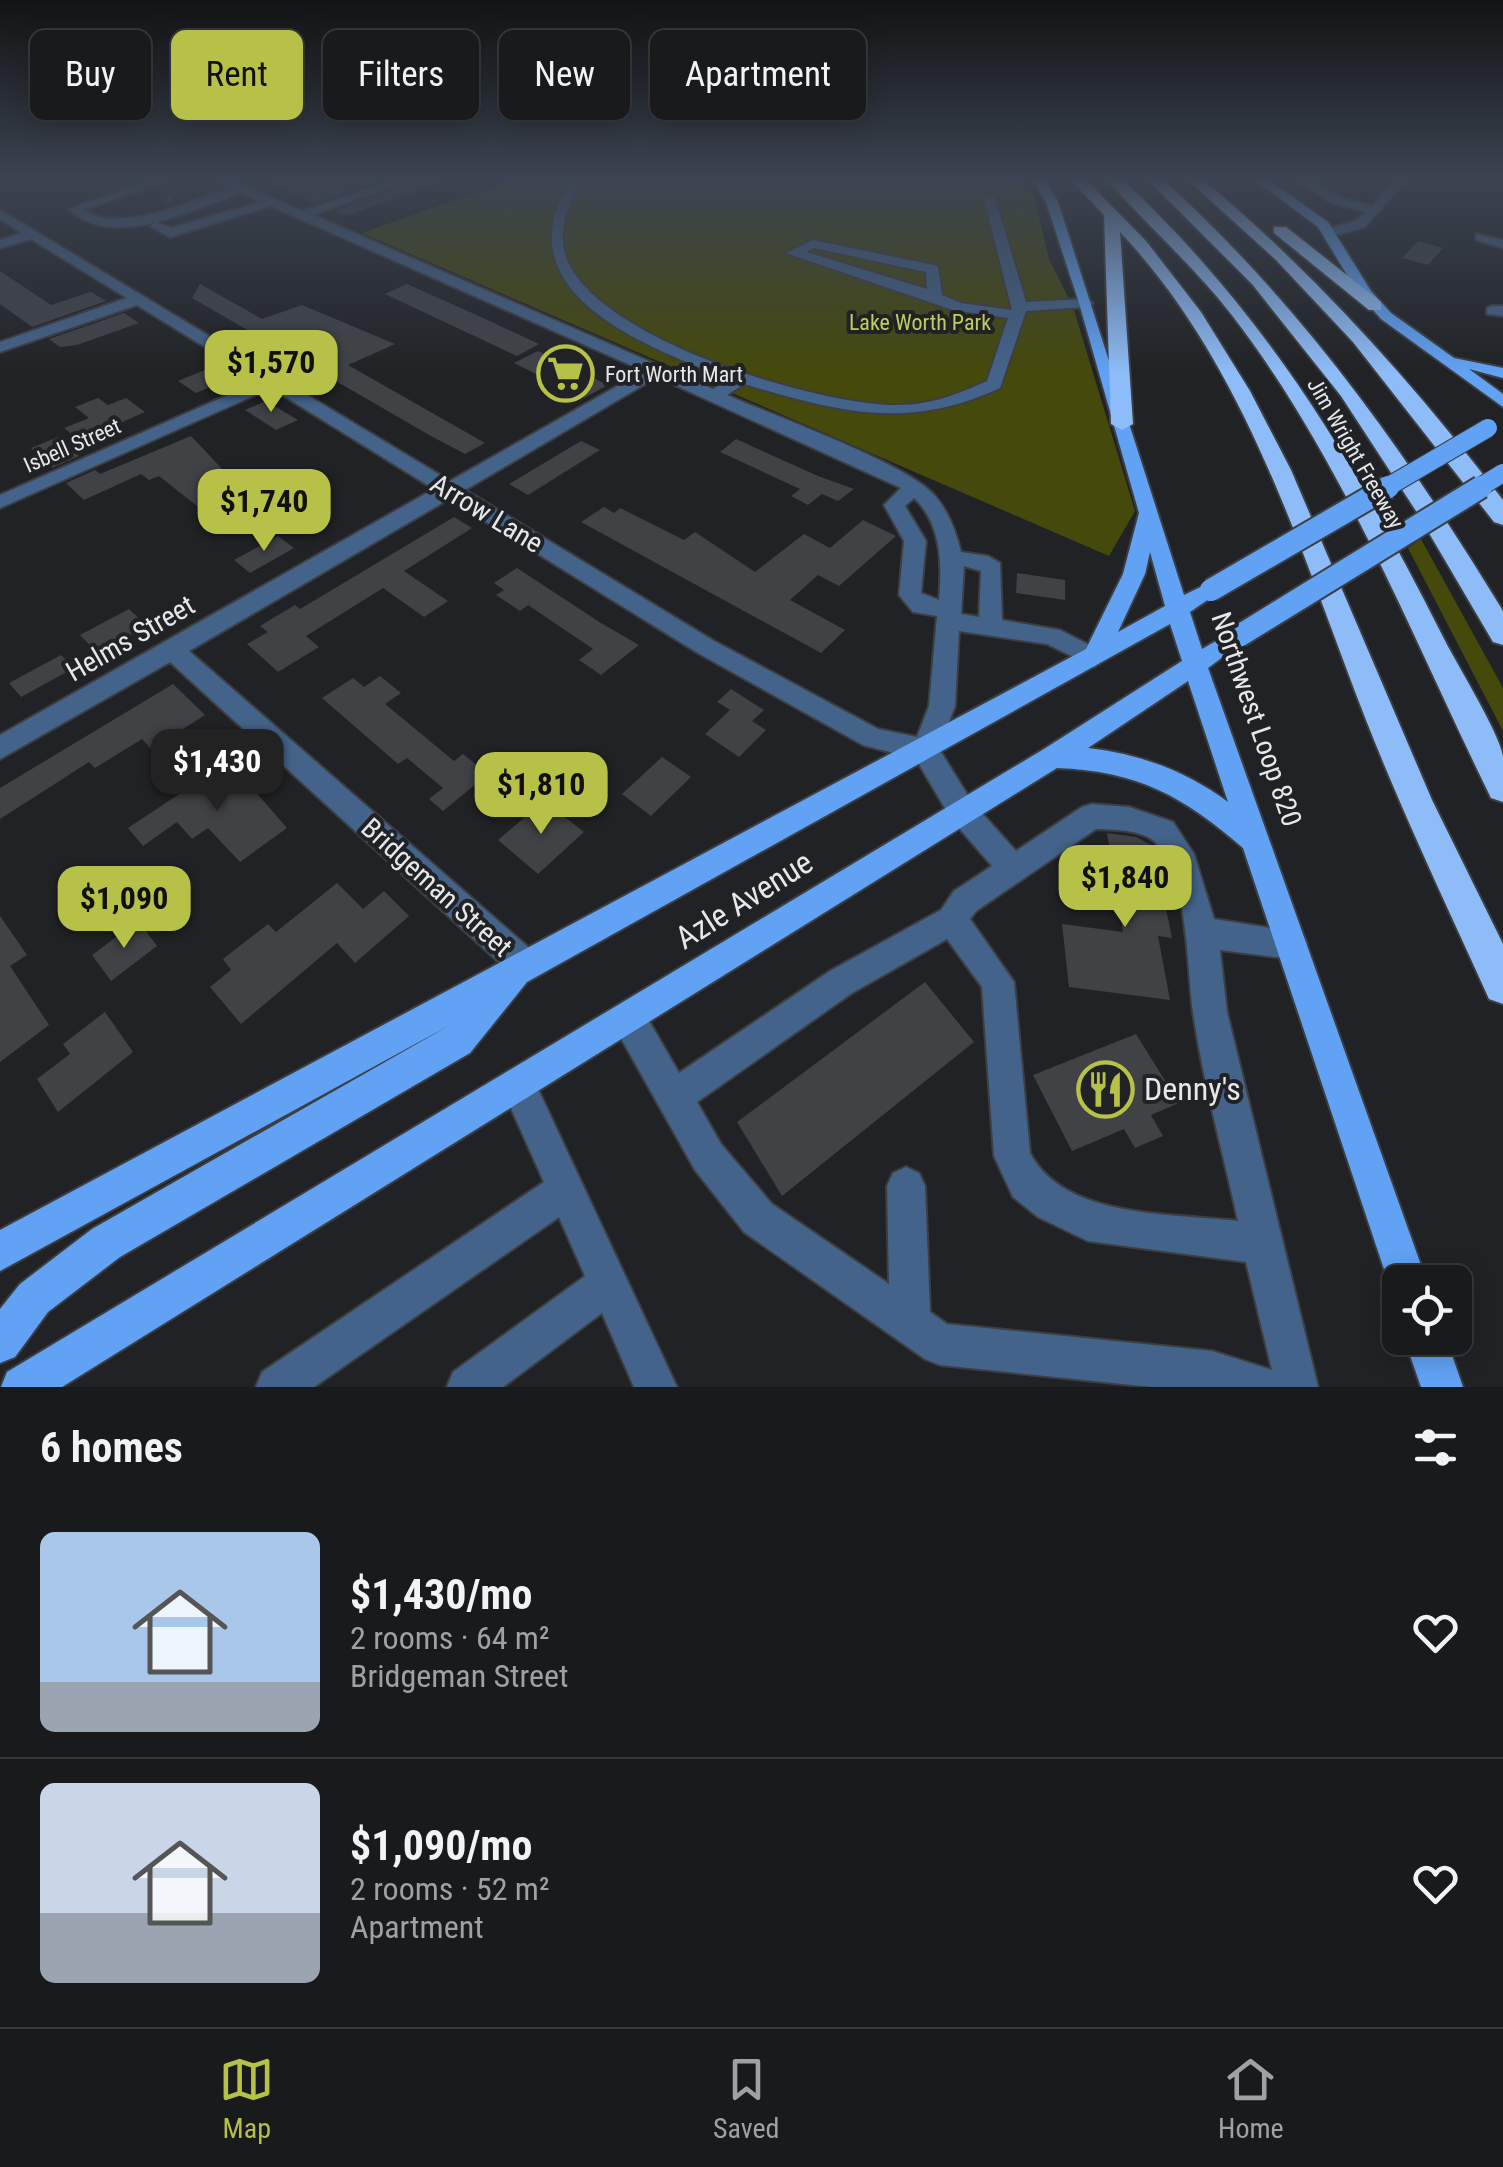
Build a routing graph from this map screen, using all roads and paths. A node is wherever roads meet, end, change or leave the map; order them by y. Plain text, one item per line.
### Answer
1 (50, 244) edge
2 (366, 244) edge
3 (568, 244) edge
4 (1002, 244) edge
5 (1066, 244) edge
6 (1113, 244) edge
7 (1135, 244) edge
8 (1181, 244) edge
9 (1222, 244) edge
10 (1270, 244) edge
11 (1298, 244) edge
12 (1337, 244) edge
13 (934, 298) junction
14 (139, 299) junction
15 (1086, 303) junction
16 (1375, 306) junction
17 (1019, 311) junction
18 (0, 347) edge
19 (1439, 356) junction
20 (654, 372) junction
21 (1503, 374) edge
22 (742, 378) junction
23 (271, 382) junction
24 (712, 397) junction
25 (1503, 402) edge
26 (1122, 424) junction
27 (1495, 424) edge
28 (1503, 473) edge
29 (913, 488) junction
30 (449, 490) junction
31 (0, 502) edge
32 (1148, 511) junction
33 (1503, 517) edge
34 (952, 558) junction
35 (952, 585) junction
36 (992, 591) junction
37 (1178, 610) junction
38 (950, 616) junction
39 (990, 627) junction
40 (1503, 635) edge
41 (171, 649) junction
42 (1094, 658) junction
43 (1196, 664) junction
44 (0, 748) edge
45 (924, 750) junction
46 (1053, 757) junction
47 (1503, 788) edge
48 (962, 811) junction
49 (1256, 841) junction
50 (1013, 869) junction
51 (952, 920) junction
52 (1204, 933) junction
53 (1292, 944) junction
54 (525, 966) junction
55 (1503, 986) edge
56 (629, 1019) junction
57 (519, 1086) junction
58 (674, 1097) junction
59 (906, 1186) dead end
60 (567, 1189) junction
61 (1262, 1244) junction
62 (0, 1252) edge
63 (1400, 1265) edge
64 (610, 1282) junction
65 (910, 1324) junction
66 (0, 1342) edge
67 (1431, 1355) edge
68 (22, 1387) edge
69 (277, 1387) edge
70 (468, 1387) edge
71 (656, 1387) edge
72 (1260, 1387) edge
73 (1296, 1387) edge
74 (1442, 1387) edge

1 - 14 street, Arrow Lane
2 - 20 street
3 - 22 street
4 - 17 street
5 - 15 main road, Northwest Loop 820
6 - 26 highway
7 - 55 highway
8 - 47 highway, Jim Wright Freeway
9 - 40 highway, Jim Wright Freeway
10 - 33 highway
11 - 16 highway
12 - 16 main road
13 - 13 street
13 - 17 street
14 - 18 street
14 - 23 street, Arrow Lane
15 - 17 street
15 - 26 main road, Northwest Loop 820
16 - 19 main road
17 - 22 street
19 - 21 main road
19 - 25 main road
20 - 24 street
20 - 30 street, Helms Street
22 - 24 street
23 - 30 street, Arrow Lane
23 - 31 street, Isbell Street
24 - 29 street
26 - 32 main road, Northwest Loop 820
27 - 37 main road, Azle Avenue, bridge
28 - 43 main road, Azle Avenue, bridge
29 - 34 street
29 - 38 street
30 - 41 street, Helms Street
30 - 45 street, Arrow Lane
32 - 37 main road, Northwest Loop 820
32 - 42 main road
34 - 35 street
34 - 36 street
35 - 36 street
35 - 38 street
36 - 39 street
37 - 42 main road, Azle Avenue
37 - 43 main road, Northwest Loop 820
38 - 39 street
38 - 45 street
39 - 42 street
41 - 44 street, Helms Street
41 - 54 street, Bridgeman Street
42 - 45 main road, Azle Avenue
43 - 46 main road, Azle Avenue
43 - 49 main road, Northwest Loop 820
45 - 48 street
45 - 54 main road, Azle Avenue
46 - 48 main road, Azle Avenue
46 - 49 main road
48 - 50 street
48 - 56 main road, Azle Avenue
49 - 53 main road, Northwest Loop 820
50 - 51 street
50 - 52 street
51 - 58 street
51 - 61 street
52 - 53 street
52 - 61 street
53 - 63 main road, Northwest Loop 820
54 - 62 main road, Azle Avenue
54 - 66 main road
56 - 57 main road, Azle Avenue
56 - 58 street
57 - 60 street
57 - 68 main road, Azle Avenue
58 - 65 street
59 - 65 street
60 - 64 street
60 - 69 street
61 - 73 street
64 - 70 street
64 - 71 street
65 - 72 street
67 - 74 main road

